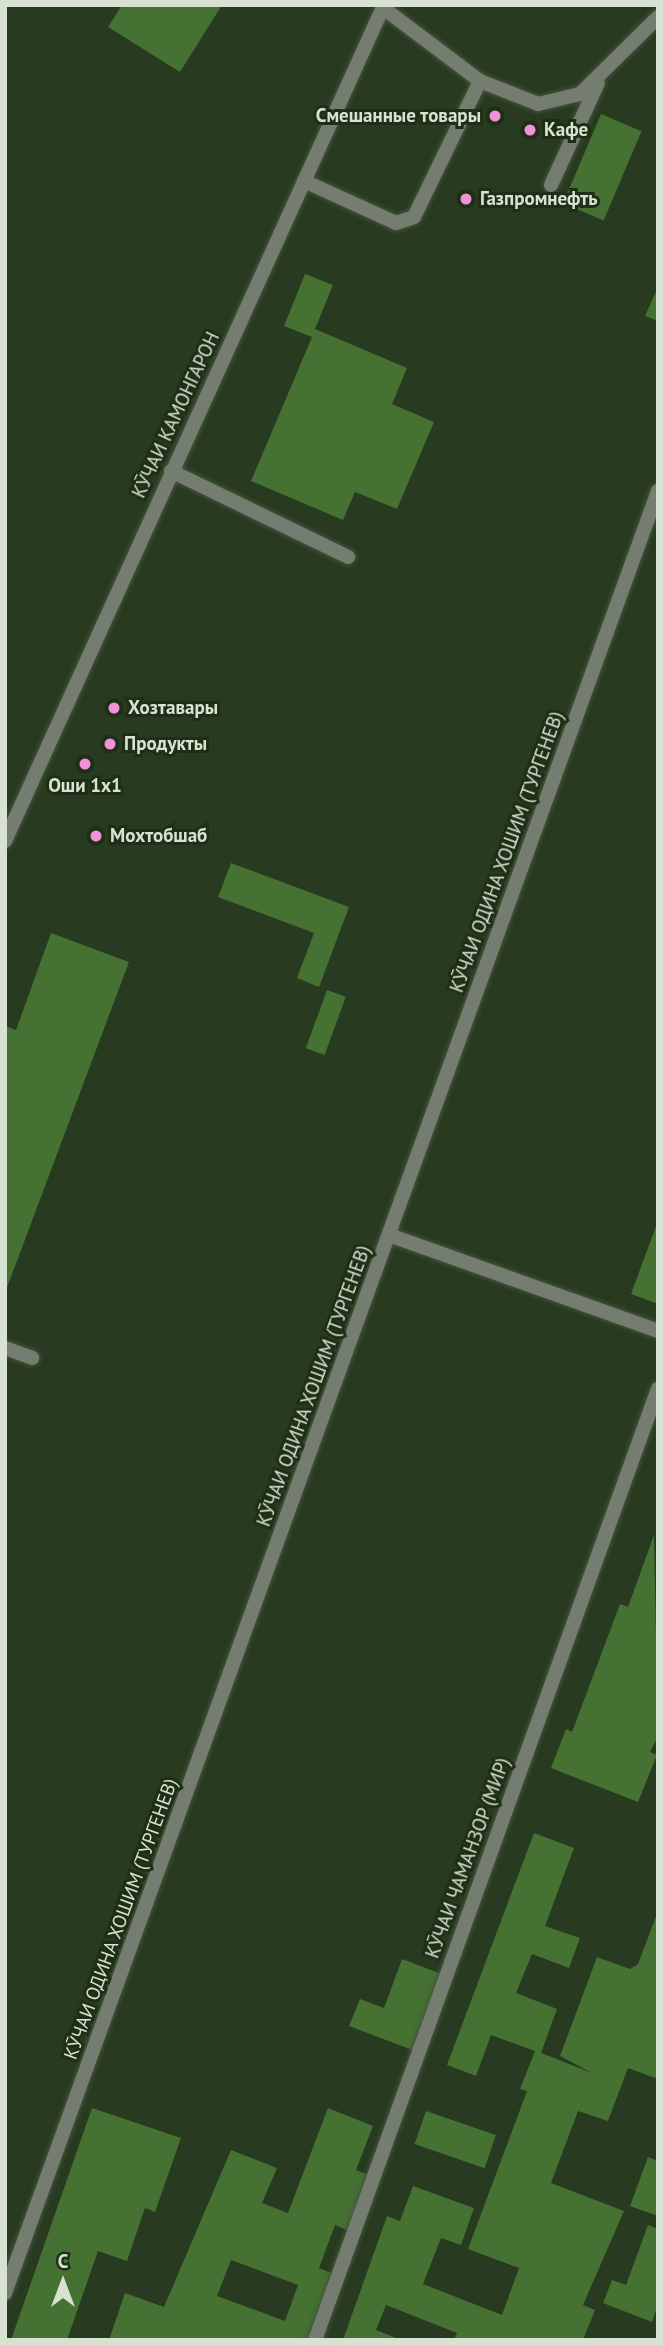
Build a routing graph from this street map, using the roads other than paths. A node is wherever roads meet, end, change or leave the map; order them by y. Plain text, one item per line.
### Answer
1 (383, 7) edge
2 (658, 16) edge
3 (600, 78) junction
4 (480, 81) junction
5 (304, 181) junction
6 (551, 185) dead end
7 (171, 471) junction
8 (658, 491) edge
9 (348, 557) dead end
10 (5, 841) edge
11 (389, 1235) junction
12 (658, 1331) edge
13 (5, 1348) edge
14 (32, 1358) dead end
15 (658, 1389) edge
16 (5, 2293) edge
17 (315, 2340) edge

1 - 4 street
1 - 5 street, КӮЧАИ КАМОНГАРОН
2 - 3 street
3 - 4 street
3 - 6 street
4 - 5 street
5 - 7 street, КӮЧАИ КАМОНГАРОН
7 - 9 street
7 - 10 street, КӮЧАИ КАМОНГАРОН
8 - 11 street, КӮЧАИ ОДИНА ХОШИМ (ТУРГЕНЕВ)
11 - 12 street
11 - 16 street, КӮЧАИ ОДИНА ХОШИМ (ТУРГЕНЕВ)
13 - 14 street
15 - 17 street, КӮЧАИ ЧАМАНЗОР (МИР)

